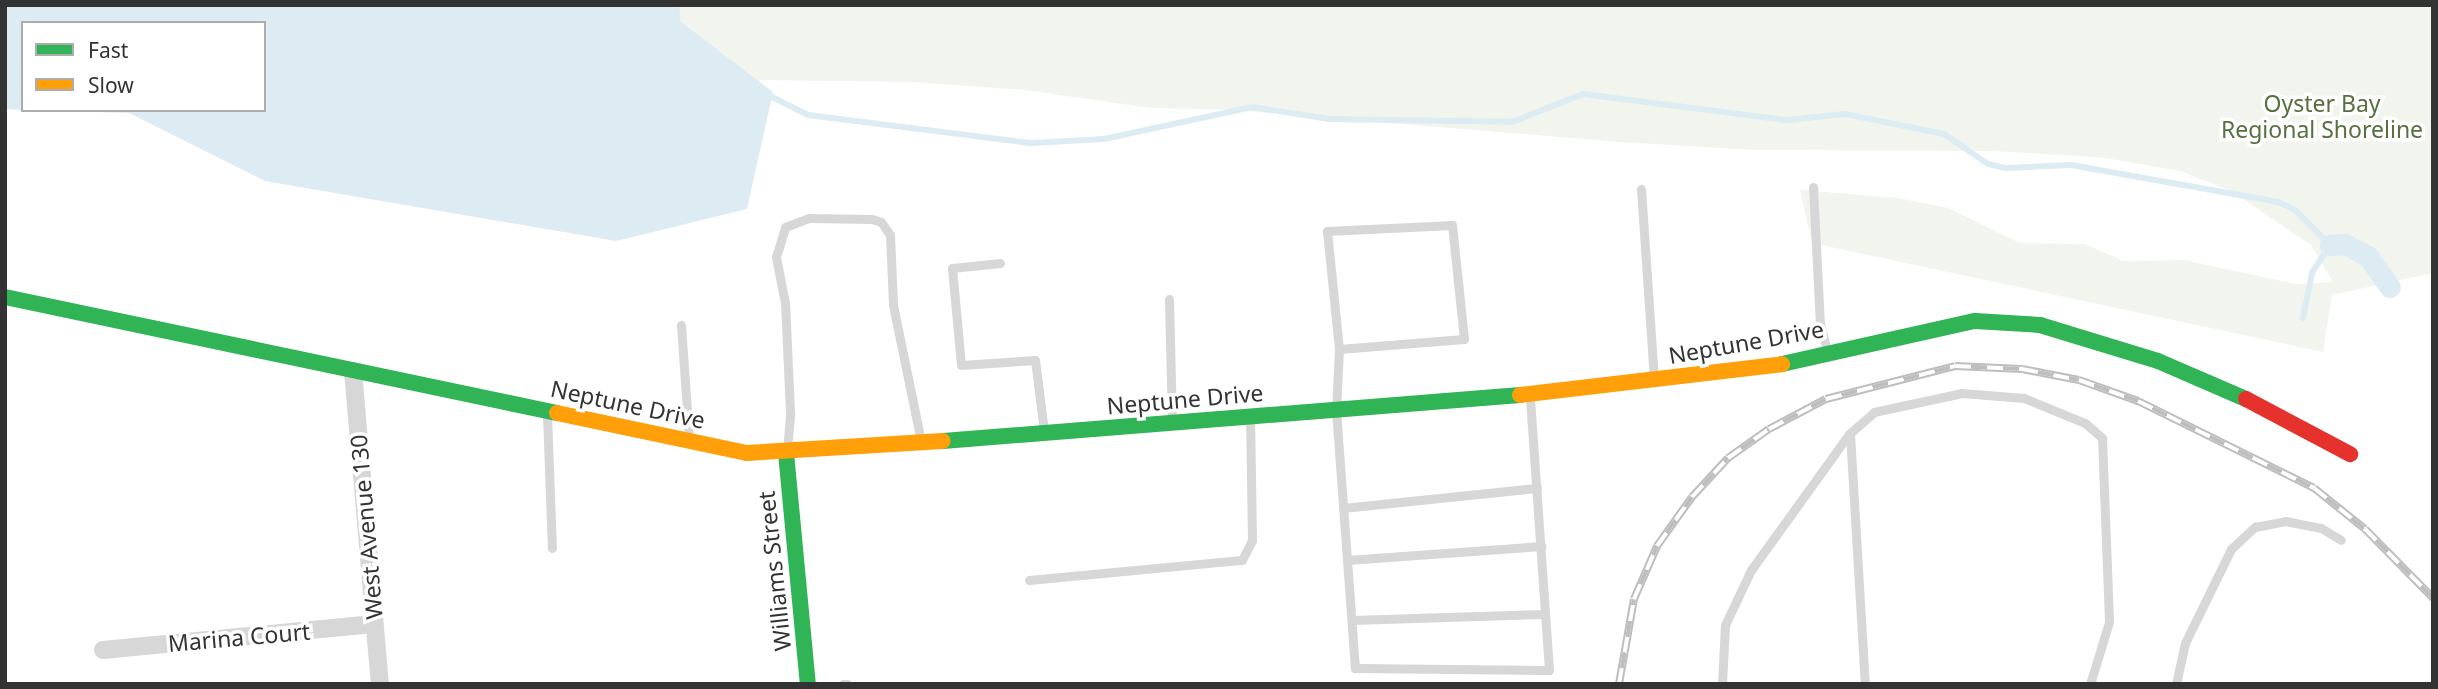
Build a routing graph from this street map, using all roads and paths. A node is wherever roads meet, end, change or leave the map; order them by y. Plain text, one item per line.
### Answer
1 (1813, 187) dead end
2 (1641, 189) dead end
3 (1000, 263) dead end
4 (5, 297) edge
5 (1169, 299) dead end
6 (681, 325) dead end
7 (1339, 349) junction
8 (1828, 352) junction
9 (353, 370) junction
10 (1654, 381) junction
11 (1530, 394) junction
12 (1336, 410) junction
13 (547, 411) junction
14 (1250, 416) junction
15 (1172, 423) junction
16 (1045, 433) junction
17 (1850, 434) junction
18 (689, 440) junction
19 (921, 443) junction
20 (786, 453) junction
21 (2350, 454) dead end
22 (1537, 488) junction
23 (1343, 508) junction
24 (2341, 540) dead end
25 (1541, 547) junction
26 (552, 548) dead end
27 (1347, 560) junction
28 (1028, 580) dead end
29 (1545, 614) junction
30 (1352, 620) junction
31 (374, 624) junction
32 (103, 650) dead end
33 (380, 684) edge
34 (808, 684) edge
35 (1722, 684) edge
36 (1865, 684) edge
37 (2090, 684) edge
38 (2176, 684) edge

1 - 8 lane
2 - 10 lane
3 - 16 lane
4 - 9 street, Neptune Drive
5 - 15 lane
6 - 18 lane
7 - 7 lane
7 - 12 lane
8 - 10 street, Neptune Drive
8 - 21 street, Neptune Drive
9 - 13 street, Neptune Drive
9 - 31 street, West Avenue 130
10 - 11 street, Neptune Drive
11 - 12 street, Neptune Drive
11 - 22 lane
12 - 14 street, Neptune Drive
12 - 23 lane
13 - 18 street, Neptune Drive
13 - 26 lane
14 - 15 street, Neptune Drive
14 - 28 lane
15 - 16 street, Neptune Drive
16 - 19 street, Neptune Drive
17 - 35 lane
17 - 36 lane
17 - 37 lane
18 - 20 street, Neptune Drive
19 - 20 street, Neptune Drive
19 - 20 lane
20 - 34 street, Williams Street
22 - 23 lane
22 - 25 lane
23 - 27 lane
24 - 38 lane
25 - 27 lane
25 - 29 lane
27 - 30 lane
29 - 30 lane
29 - 30 lane
31 - 32 street, Marina Court
31 - 33 street, West Avenue 130

